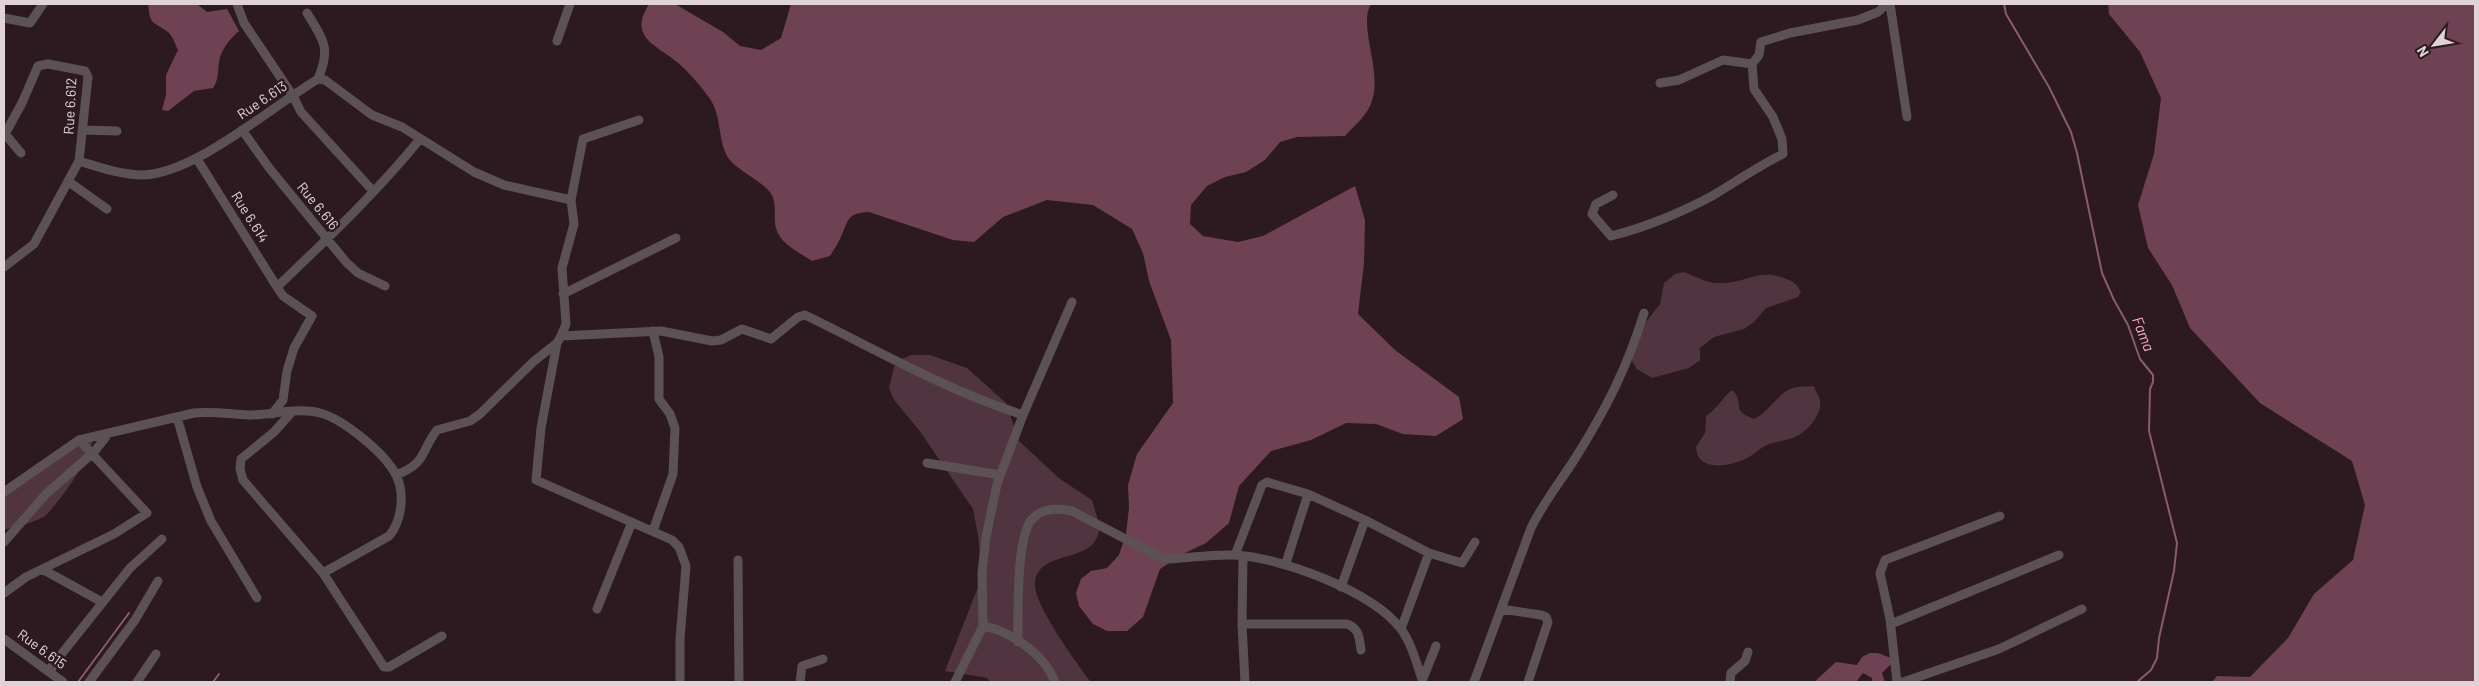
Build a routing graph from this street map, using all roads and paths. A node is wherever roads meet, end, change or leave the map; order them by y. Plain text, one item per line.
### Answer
1 (43, 4) edge
2 (237, 4) edge
3 (570, 4) edge
4 (1889, 4) edge
5 (307, 13) dead end
6 (4, 18) edge
7 (557, 41) dead end
8 (1752, 64) junction
9 (318, 80) junction
10 (1660, 83) dead end
11 (293, 96) junction
12 (1908, 116) dead end
13 (640, 120) dead end
14 (84, 130) junction
15 (242, 130) junction
16 (117, 131) dead end
17 (4, 135) edge
18 (420, 139) junction
19 (21, 153) dead end
20 (197, 159) junction
21 (79, 161) junction
22 (69, 182) junction
23 (373, 191) junction
24 (1613, 195) dead end
25 (571, 200) junction
26 (107, 209) dead end
27 (676, 238) dead end
28 (326, 239) junction
29 (4, 268) edge
30 (278, 286) junction
31 (385, 286) dead end
32 (564, 294) junction
33 (1072, 302) dead end
34 (1644, 313) dead end
35 (653, 331) junction
36 (559, 339) junction
37 (291, 413) junction
38 (272, 414) junction
39 (1023, 414) junction
40 (176, 417) junction
41 (109, 433) junction
42 (79, 440) junction
43 (91, 455) junction
44 (927, 463) dead end
45 (396, 474) junction
46 (1000, 474) junction
47 (4, 492) edge
48 (1308, 494) junction
49 (2000, 516) dead end
50 (1365, 520) junction
51 (632, 522) junction
52 (652, 531) junction
53 (162, 539) dead end
54 (4, 542) edge
55 (1475, 542) dead end
56 (1429, 554) junction
57 (2059, 555) dead end
58 (1239, 556) junction
59 (738, 560) dead end
60 (1286, 563) junction
61 (42, 568) junction
62 (323, 573) junction
63 (158, 581) dead end
64 (1341, 587) junction
65 (4, 594) edge
66 (257, 598) dead end
67 (102, 602) junction
68 (597, 609) dead end
69 (1501, 609) junction
70 (2082, 609) dead end
71 (1242, 624) junction
72 (1891, 624) junction
73 (983, 626) junction
74 (1401, 629) junction
75 (442, 636) dead end
76 (7, 642) edge
77 (1018, 642) junction
78 (1436, 646) dead end
79 (1361, 650) dead end
80 (4, 652) edge
81 (1748, 652) dead end
82 (156, 654) dead end
83 (823, 659) dead end
84 (48, 671) junction
85 (63, 682) edge
86 (89, 682) edge
87 (137, 682) edge
88 (680, 682) edge
89 (739, 682) edge
90 (800, 682) edge
91 (955, 682) edge
92 (1055, 682) edge
93 (1246, 682) edge
94 (1423, 682) edge
95 (1474, 682) edge
96 (1528, 682) edge
97 (1730, 682) edge
98 (1897, 682) edge
99 (1903, 682) edge

1 - 6 street
2 - 11 street
3 - 7 street
4 - 8 street
4 - 12 street
5 - 9 street
8 - 10 street
8 - 24 street
9 - 11 street, Rue 6.613
9 - 18 street
11 - 15 street, Rue 6.613
11 - 23 street
13 - 25 street
14 - 16 street
14 - 17 street, Rue 6.612
14 - 21 street, Rue 6.612
15 - 20 street, Rue 6.613
15 - 28 street, Rue 6.616
17 - 19 street
18 - 23 street
18 - 25 street
20 - 21 street, Rue 6.613
20 - 30 street, Rue 6.614
21 - 22 street
22 - 26 street
22 - 29 street
23 - 28 street
25 - 32 street
27 - 32 street
28 - 30 street
28 - 31 street, Rue 6.616
30 - 38 street, Rue 6.614
32 - 36 street
33 - 39 street
34 - 69 street
35 - 36 street
35 - 39 street
35 - 52 street
36 - 45 street
36 - 51 street
37 - 38 street
37 - 45 street
37 - 62 street
38 - 40 street
39 - 46 street
40 - 41 street
40 - 66 street
41 - 42 street
41 - 43 street
42 - 43 street
42 - 47 street
43 - 54 street
43 - 61 street
44 - 46 street
45 - 62 street
46 - 73 street
48 - 50 street
48 - 58 street
48 - 60 street
49 - 72 street
50 - 56 street
50 - 64 street
51 - 52 street
51 - 68 street
52 - 88 street
53 - 67 street
55 - 56 street
56 - 74 street
57 - 72 street
58 - 60 street
58 - 71 street
58 - 77 street
59 - 89 street
60 - 64 street
61 - 65 street
61 - 67 street
62 - 75 street
63 - 86 street
64 - 74 street
67 - 84 street
69 - 95 street
69 - 96 street
70 - 99 street
71 - 79 street
71 - 93 street
72 - 98 street
73 - 77 street
73 - 91 street
74 - 94 street
76 - 80 street
76 - 84 street, Rue 6.615
77 - 92 street
78 - 94 street
81 - 97 street
82 - 87 street
83 - 90 street
84 - 85 street, Rue 6.615

